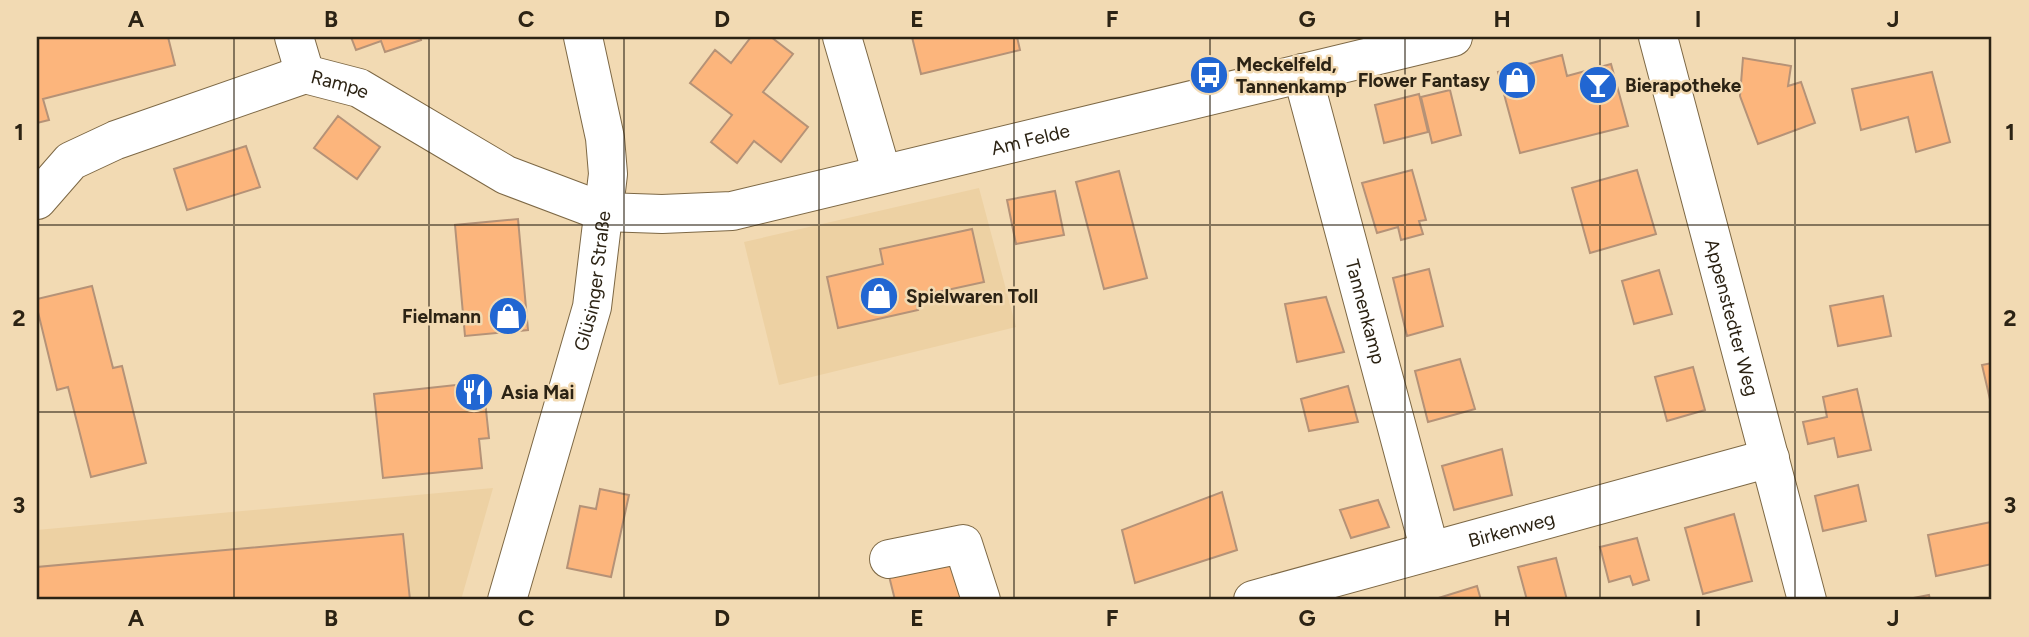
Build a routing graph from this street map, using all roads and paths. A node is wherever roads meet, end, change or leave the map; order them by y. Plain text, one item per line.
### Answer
1 (294, 37) edge
2 (583, 37) edge
3 (842, 37) edge
4 (1454, 37) edge
5 (1658, 37) edge
6 (1302, 73) junction
7 (305, 74) junction
8 (882, 174) junction
9 (37, 200) edge
10 (604, 212) junction
11 (1770, 458) junction
12 (1430, 551) junction
13 (889, 559) dead end
14 (1264, 599) edge
15 (507, 600) edge
16 (981, 600) edge
17 (1807, 600) edge

1 - 7 street
2 - 10 street, Glüsinger Straße
3 - 8 street
4 - 6 street, Am Felde
5 - 11 street, Appenstedter Weg
6 - 8 street, Am Felde
6 - 12 street, Tannenkamp
7 - 9 street, Rampe
7 - 10 street, Rampe
8 - 10 street, Am Felde
10 - 15 street, Glüsinger Straße
11 - 12 street, Birkenweg
11 - 17 street, Appenstedter Weg
12 - 14 street, Birkenweg
13 - 16 street

